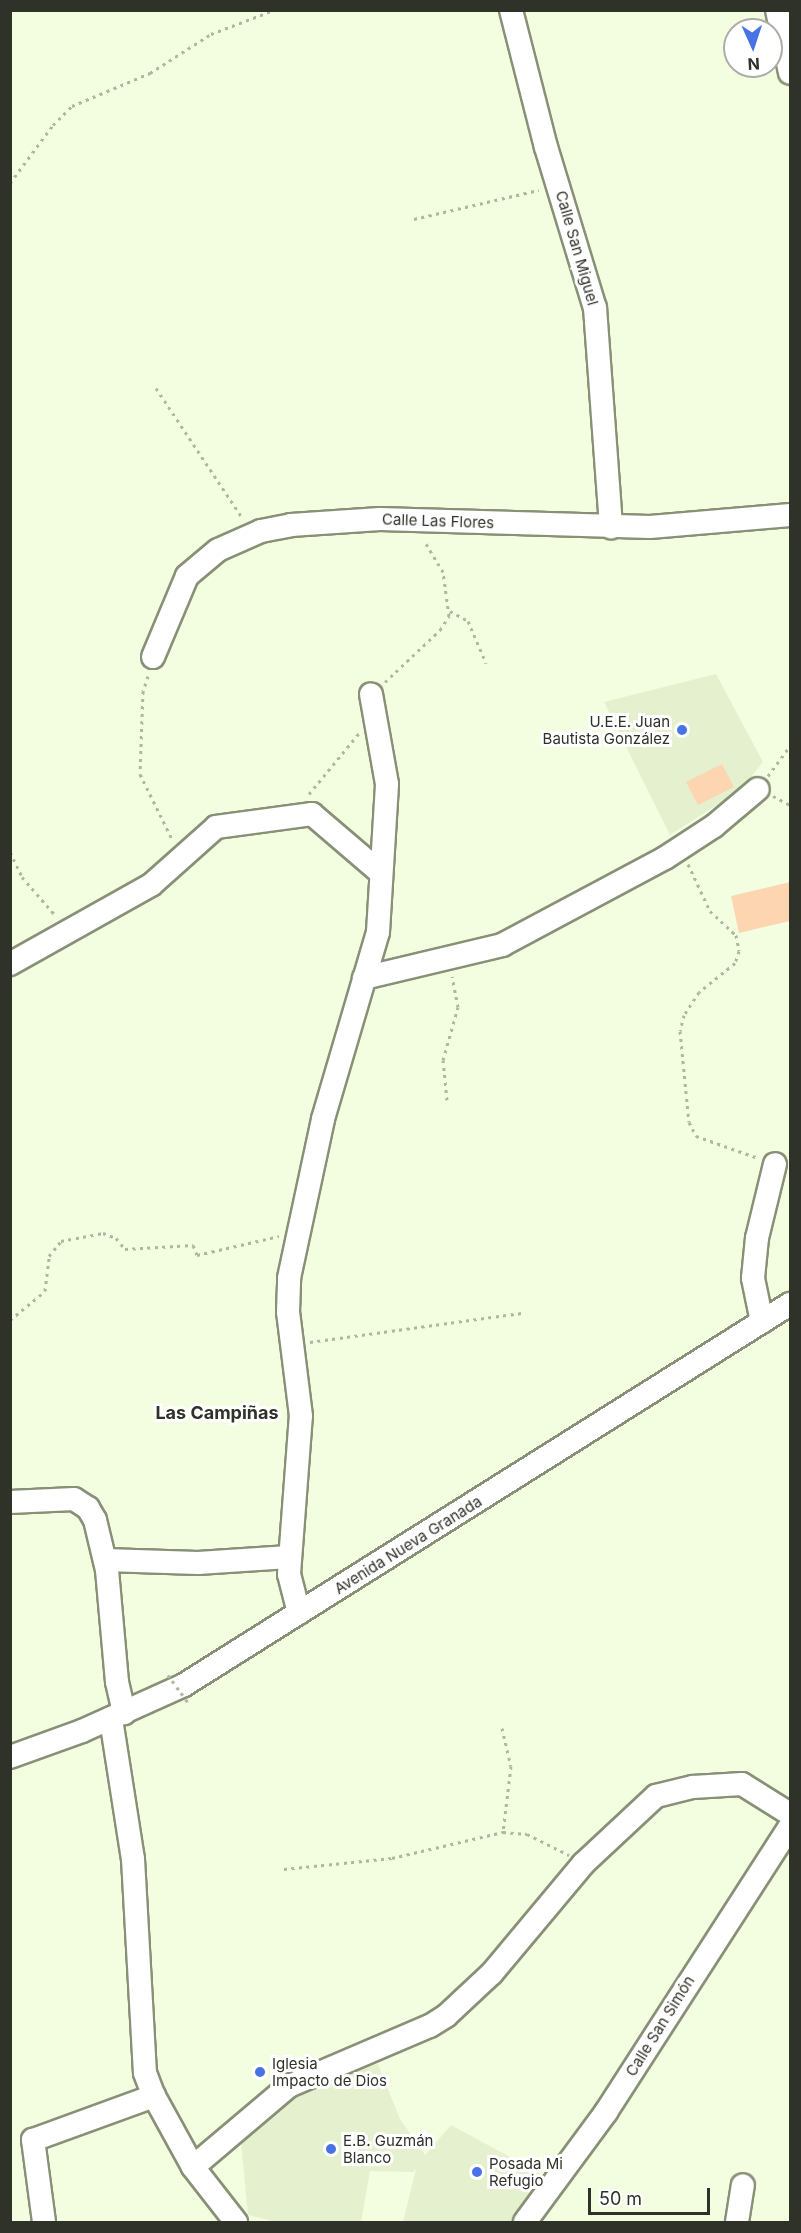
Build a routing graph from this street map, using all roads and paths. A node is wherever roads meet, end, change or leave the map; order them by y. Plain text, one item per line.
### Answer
1 (274, 10) edge
2 (511, 10) edge
3 (777, 10) edge
4 (790, 70) edge
5 (10, 183) edge
6 (558, 185) junction
7 (414, 219) dead end
8 (156, 388) dead end
9 (790, 515) edge
10 (410, 518) junction
11 (611, 527) junction
12 (254, 534) junction
13 (449, 610) junction
14 (153, 657) joint
15 (486, 663) dead end
16 (374, 703) junction
17 (790, 746) edge
18 (758, 789) joint
19 (292, 816) junction
20 (680, 848) junction
21 (10, 852) edge
22 (184, 854) junction
23 (380, 872) junction
24 (69, 931) junction
25 (448, 960) junction
26 (10, 964) edge
27 (364, 978) junction
28 (447, 1100) dead end
29 (775, 1164) joint
30 (296, 1233) junction
31 (790, 1304) edge
32 (522, 1313) dead end
33 (10, 1320) edge
34 (762, 1322) junction
35 (294, 1344) junction
36 (11, 1502) edge
37 (289, 1557) junction
38 (105, 1560) junction
39 (299, 1613) junction
40 (168, 1675) dead end
41 (188, 1703) dead end
42 (118, 1716) junction
43 (502, 1728) dead end
44 (10, 1757) edge
45 (790, 1814) edge
46 (790, 1827) edge
47 (503, 1832) junction
48 (583, 1864) junction
49 (284, 1869) dead end
50 (153, 2096) junction
51 (193, 2167) junction
52 (743, 2185) dead end
53 (45, 2223) edge
54 (236, 2223) edge
55 (525, 2223) edge
56 (737, 2223) edge

1 - 5 path
2 - 6 street, Calle San Miguel
3 - 4 street
6 - 7 path
6 - 11 street, Calle San Miguel
8 - 12 path
9 - 11 street, Calle Las Flores
10 - 11 street, Calle Las Flores
10 - 12 street, Calle Las Flores
10 - 13 path
12 - 14 street, Calle Las Flores
13 - 15 path
13 - 16 path
14 - 22 path
16 - 19 path
16 - 23 street
17 - 18 path
18 - 20 street
19 - 22 street
19 - 23 street
20 - 25 street
20 - 29 path
21 - 24 path
22 - 24 street
23 - 27 street
24 - 26 street
25 - 27 street
25 - 28 path
27 - 30 street
29 - 34 street
30 - 33 path
30 - 35 street
31 - 34 street, Avenida Nueva Granada
32 - 35 path
34 - 39 street, Avenida Nueva Granada
35 - 37 street
36 - 38 street
37 - 38 street
37 - 39 street
38 - 42 street
39 - 42 street, Avenida Nueva Granada
40 - 41 path, bridge
42 - 44 street, Avenida Nueva Granada
42 - 50 street
43 - 47 path
45 - 48 street
46 - 55 street, Calle San Simón
47 - 48 path
47 - 49 path
48 - 51 street
50 - 51 street
50 - 53 street
51 - 54 street
52 - 56 street

